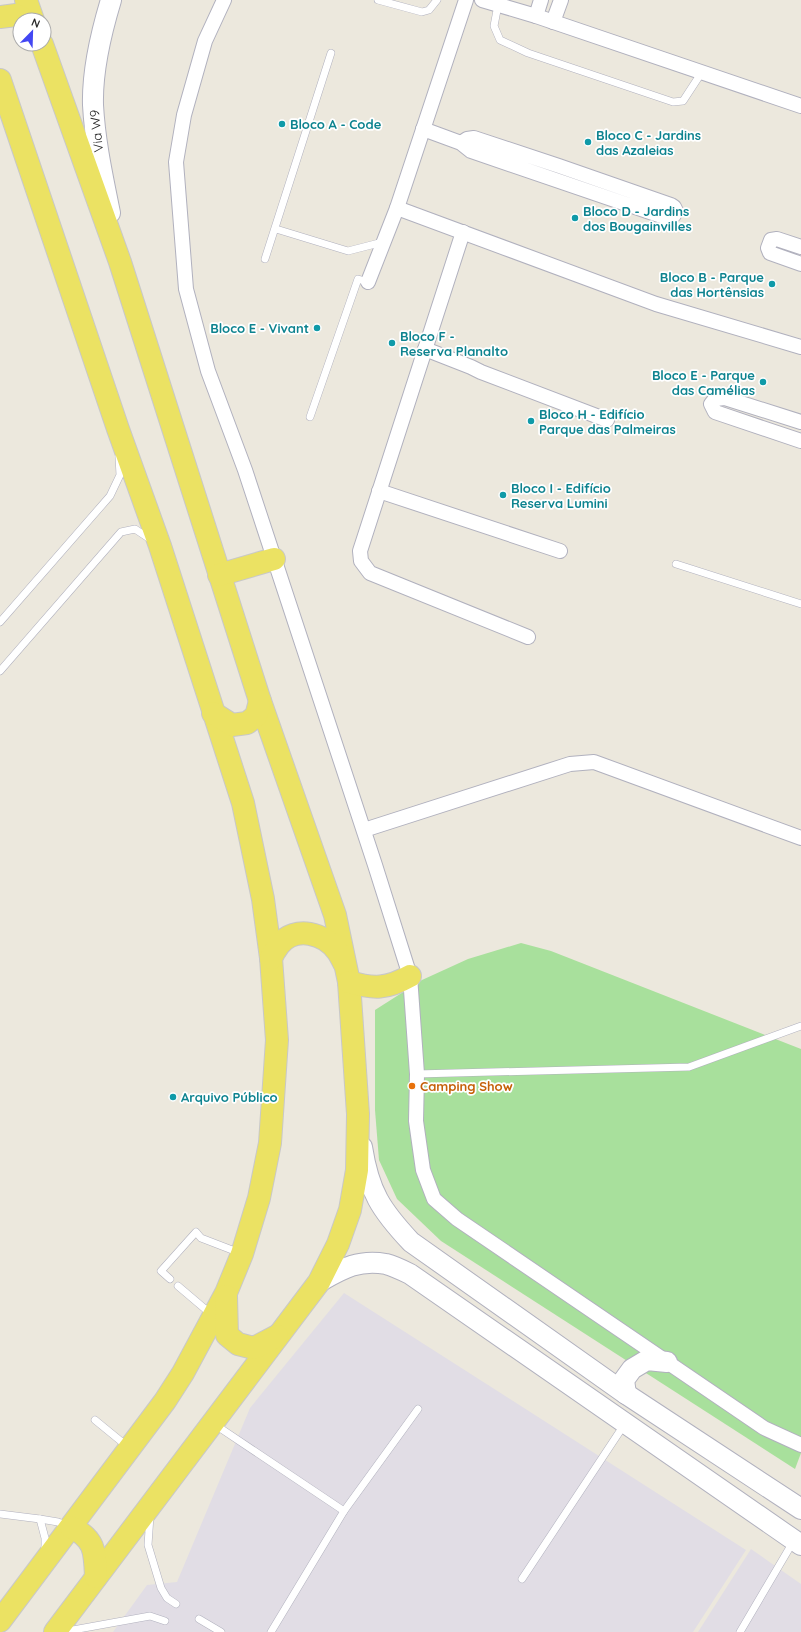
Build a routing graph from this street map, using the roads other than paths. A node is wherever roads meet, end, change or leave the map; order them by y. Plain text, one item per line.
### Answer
1 (26, 0) edge
2 (111, 0) edge
3 (224, 0) edge
4 (378, 0) edge
5 (437, 0) edge
6 (466, 0) edge
7 (482, 0) edge
8 (541, 0) edge
9 (561, 0) edge
10 (498, 5) junction
11 (30, 12) edge
12 (12, 16) edge
13 (536, 16) junction
14 (0, 17) edge
15 (553, 22) junction
16 (45, 52) edge
17 (331, 53) dead end
18 (702, 72) junction
19 (0, 80) edge
20 (801, 106) edge
21 (423, 129) junction
22 (461, 143) junction
23 (397, 208) junction
24 (276, 229) junction
25 (463, 232) junction
26 (383, 242) junction
27 (801, 247) edge
28 (265, 259) dead end
29 (120, 262) junction
30 (801, 264) edge
31 (368, 282) joint
32 (801, 347) edge
33 (425, 350) junction
34 (310, 417) dead end
35 (607, 420) dead end
36 (801, 422) edge
37 (118, 429) junction
38 (801, 441) edge
39 (379, 491) junction
40 (160, 546) junction
41 (560, 551) dead end
42 (274, 559) junction
43 (676, 564) dead end
44 (219, 575) junction
45 (801, 604) edge
46 (0, 622) edge
47 (528, 637) dead end
48 (0, 671) edge
49 (260, 701) junction
50 (213, 713) junction
51 (364, 830) junction
52 (801, 838) edge
53 (271, 958) junction
54 (348, 976) junction
55 (410, 976) junction
56 (801, 1026) edge
57 (417, 1074) junction
58 (358, 1114) junction
59 (242, 1254) junction
60 (170, 1279) dead end
61 (319, 1282) junction
62 (178, 1286) dead end
63 (226, 1293) junction
64 (214, 1317) junction
65 (280, 1335) junction
66 (667, 1362) junction
67 (626, 1394) junction
68 (418, 1409) dead end
69 (95, 1420) dead end
70 (213, 1423) junction
71 (625, 1423) junction
72 (801, 1445) edge
73 (130, 1448) junction
74 (150, 1505) junction
75 (801, 1509) edge
76 (344, 1511) junction
77 (0, 1514) edge
78 (40, 1519) junction
79 (71, 1527) junction
80 (798, 1543) edge
81 (44, 1561) junction
82 (96, 1577) junction
83 (522, 1579) dead end
84 (176, 1604) dead end
85 (199, 1619) dead end
86 (0, 1620) edge
87 (164, 1622) dead end
88 (56, 1632) edge
89 (62, 1632) edge
90 (221, 1632) edge
91 (271, 1632) edge
92 (740, 1632) edge

1 - 11 main road
2 - 29 main road, Via W9
3 - 42 street
4 - 5 lane
6 - 21 street
7 - 10 street
8 - 13 street
9 - 15 street
10 - 13 street
10 - 18 lane
12 - 14 main road
13 - 15 street
15 - 18 street
16 - 29 main road
17 - 24 lane
18 - 20 street
19 - 37 main road
21 - 22 street
21 - 23 street
22 - 22 street
23 - 25 street
23 - 26 street
24 - 26 lane
24 - 28 lane
25 - 32 street
25 - 33 street
26 - 31 street
27 - 30 street
29 - 44 main road
31 - 34 lane
33 - 35 street
33 - 39 street
36 - 38 street
37 - 40 main road
37 - 46 lane
39 - 41 street
39 - 47 street
40 - 48 lane
40 - 50 main road
42 - 44 main road
42 - 51 street
43 - 45 lane
44 - 49 main road
49 - 50 main road
49 - 54 main road
50 - 53 main road
51 - 52 street
51 - 55 street
53 - 54 main road
53 - 59 main road
54 - 55 main road
54 - 58 main road
55 - 57 street
56 - 57 lane
57 - 66 street
58 - 61 main road
58 - 67 main road
59 - 60 lane
59 - 63 main road
61 - 65 main road
61 - 71 main road
62 - 64 lane
63 - 64 main road
63 - 65 main road
64 - 73 main road
65 - 70 main road
66 - 67 main road
66 - 72 street
67 - 75 main road
68 - 76 lane
69 - 73 lane
70 - 74 main road
70 - 76 lane
71 - 80 main road
71 - 83 lane
73 - 79 main road
74 - 82 main road
74 - 84 lane
76 - 91 lane
77 - 78 lane
78 - 79 lane
78 - 81 lane
79 - 81 main road
79 - 82 main road
80 - 92 lane
81 - 86 main road
82 - 88 main road
85 - 90 lane
87 - 89 lane

